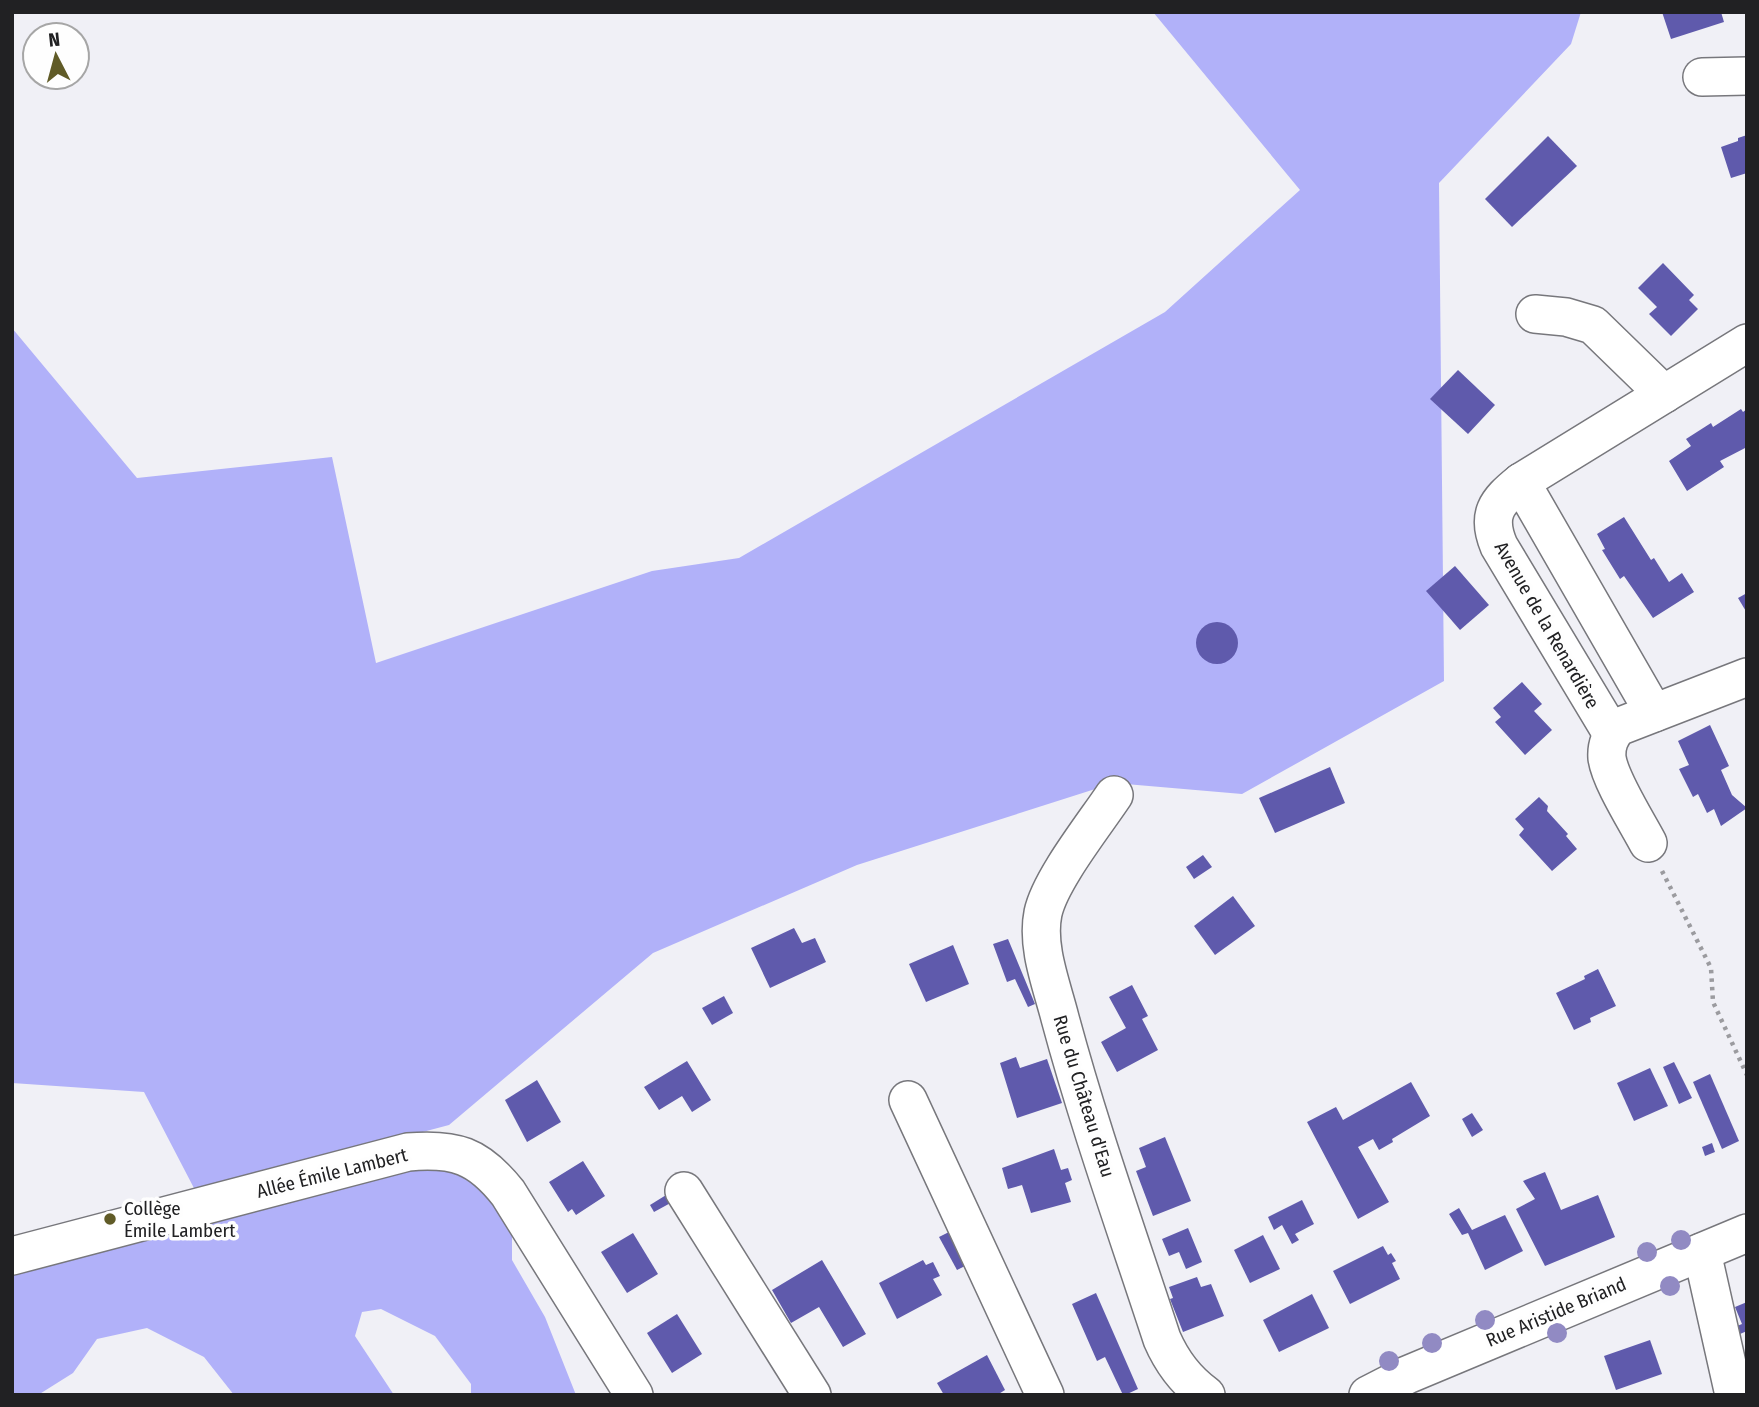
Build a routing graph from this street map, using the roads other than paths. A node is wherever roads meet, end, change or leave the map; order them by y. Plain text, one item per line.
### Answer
1 (1747, 76) edge
2 (1702, 77) dead end
3 (1535, 314) dead end
4 (1747, 343) edge
5 (1664, 394) junction
6 (1521, 482) junction
7 (1747, 677) edge
8 (1654, 712) junction
9 (1612, 734) junction
10 (1114, 795) dead end
11 (1648, 843) road end
12 (908, 1100) dead end
13 (684, 1191) dead end
14 (1747, 1233) edge
15 (1702, 1252) junction
16 (24, 1253) edge
17 (634, 1395) edge
18 (811, 1395) edge
19 (1045, 1395) edge
20 (1206, 1395) edge
21 (1368, 1395) edge
22 (1734, 1395) edge

1 - 2 street
3 - 5 street
4 - 5 street, Avenue de la Renardière
5 - 6 street, Avenue de la Renardière
6 - 8 street
6 - 9 street, Avenue de la Renardière
7 - 8 street
8 - 9 street
9 - 11 street
10 - 20 street, Rue du Château d'Eau
12 - 19 street
13 - 18 street
14 - 15 street, Rue Aristide Briand
15 - 21 street, Rue Aristide Briand
15 - 22 street
16 - 17 street, Allée Émile Lambert

